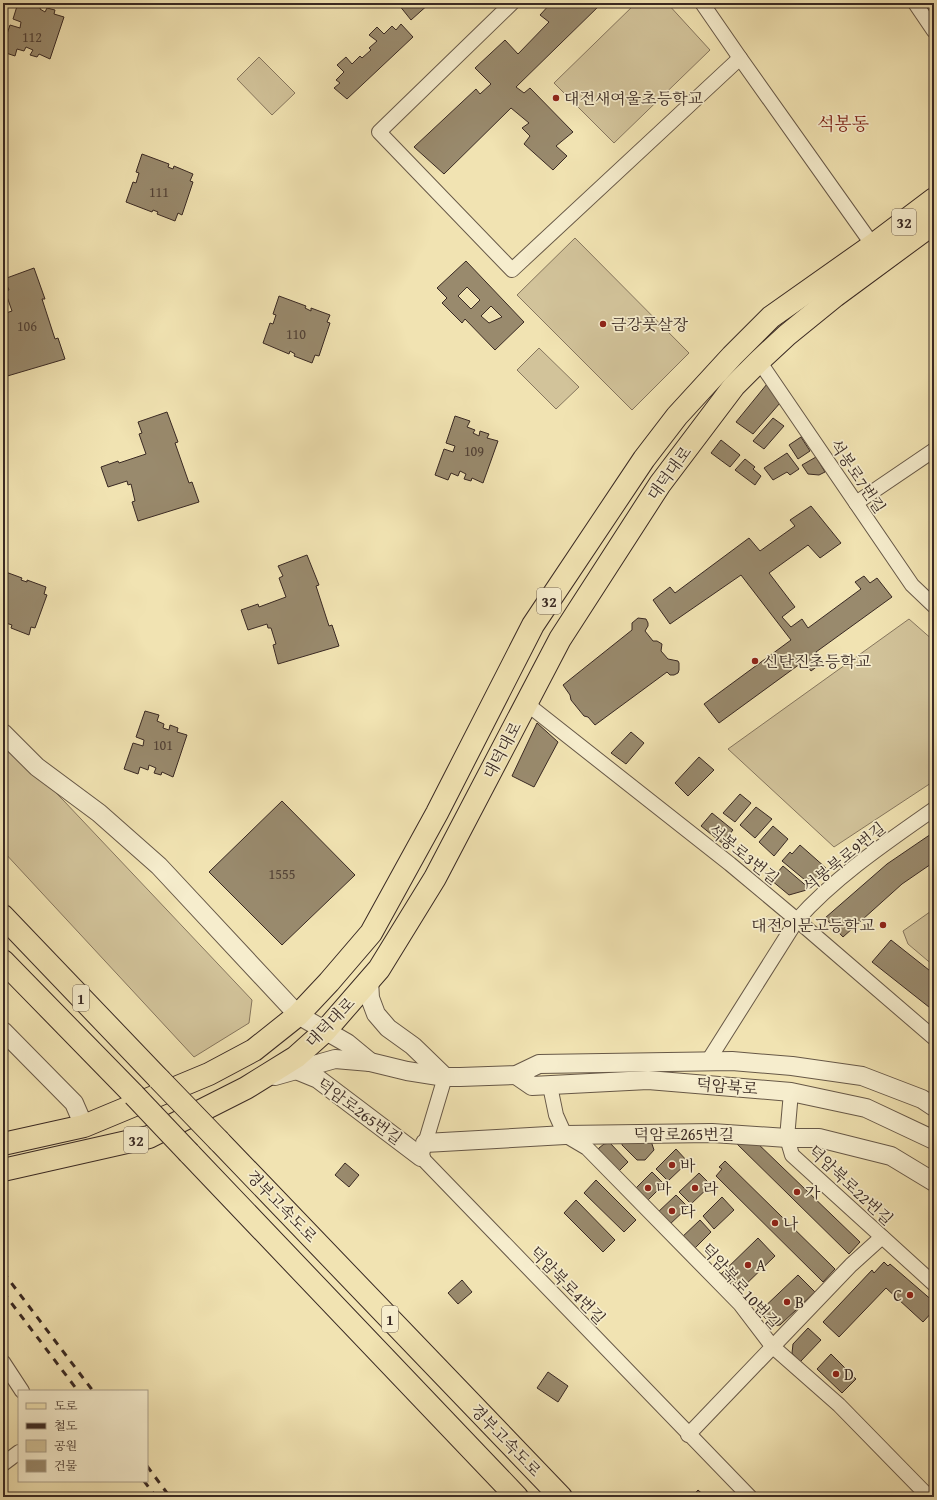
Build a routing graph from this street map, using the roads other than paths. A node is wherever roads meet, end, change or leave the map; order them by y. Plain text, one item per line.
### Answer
1 (512, 3) edge
2 (702, 3) edge
3 (915, 3) edge
4 (934, 31) edge
5 (740, 58) junction
6 (934, 199) edge
7 (934, 223) edge
8 (879, 253) junction
9 (759, 361) junction
10 (934, 450) edge
11 (856, 503) junction
12 (934, 606) edge
13 (527, 704) junction
14 (3, 733) edge
15 (934, 809) edge
16 (3, 916) edge
17 (797, 920) junction
18 (3, 961) edge
19 (369, 980) junction
20 (298, 1015) junction
21 (3, 1031) edge
22 (325, 1031) junction
23 (934, 1038) edge
24 (708, 1061) junction
25 (370, 1062) junction
26 (296, 1070) junction
27 (516, 1075) junction
28 (445, 1077) junction
29 (258, 1080) junction
30 (550, 1086) junction
31 (791, 1092) junction
32 (934, 1108) edge
33 (84, 1126) junction
34 (565, 1135) junction
35 (787, 1138) junction
36 (934, 1140) edge
37 (3, 1144) edge
38 (423, 1150) junction
39 (3, 1170) edge
40 (934, 1182) edge
41 (882, 1237) junction
42 (934, 1284) edge
43 (772, 1346) junction
44 (3, 1362) edge
45 (21, 1390) edge
46 (688, 1435) junction
47 (18, 1453) edge
48 (3, 1464) edge
49 (517, 1497) edge
50 (561, 1497) edge
51 (750, 1497) edge
52 (929, 1497) edge

1 - 5 street
2 - 5 street
3 - 4 street
5 - 8 street
6 - 8 main road, 대덕대로 / 32
7 - 8 main road, 대덕대로 / 32
8 - 9 main road, 대덕대로 / 32
8 - 20 main road, 대덕대로 / 32
9 - 11 street, 석봉로7번길
9 - 13 main road, 대덕대로 / 32
10 - 11 street
11 - 12 street, 석봉로7번길
13 - 17 street, 석봉로3번길
13 - 19 main road, 대덕대로 / 32
14 - 20 street, 덕암북로
15 - 17 street, 석봉북로9번길
16 - 50 main road, 경부고속도로 / 1, bridge
17 - 23 street, 석봉로3번길
17 - 24 street, 석봉북로9번길
18 - 49 main road, 경부고속도로 / 1, bridge
19 - 22 main road, 대덕대로 / 32
19 - 28 street
20 - 22 street, 덕암북로
20 - 33 main road, 대덕대로 / 32
21 - 33 street
22 - 25 street, 덕암북로
22 - 29 main road, 대덕대로 / 32
24 - 27 street, 덕암북로
24 - 32 street, 덕암북로
25 - 26 street
25 - 28 street, 덕암북로
26 - 29 street
26 - 38 street, 덕암로265번길
27 - 28 street, 덕암북로
27 - 30 street, 덕암북로
28 - 38 street
29 - 39 main road, 대덕대로 / 32
30 - 31 street, 덕암북로
30 - 34 street
31 - 35 street, 덕암북로22번길
31 - 36 street, 덕암북로
33 - 37 main road, 대덕대로 / 32
34 - 35 street, 덕암로265번길
34 - 38 street, 덕암로265번길
34 - 43 street, 덕암북로10번길
35 - 40 street, 덕암로265번길
35 - 41 street, 덕암북로22번길
38 - 46 street, 덕암북로4번길
41 - 42 street, 덕암북로22번길
41 - 43 street
43 - 46 street
43 - 52 street, 덕암북로10번길
44 - 45 street
46 - 51 street, 덕암북로4번길
47 - 48 street

